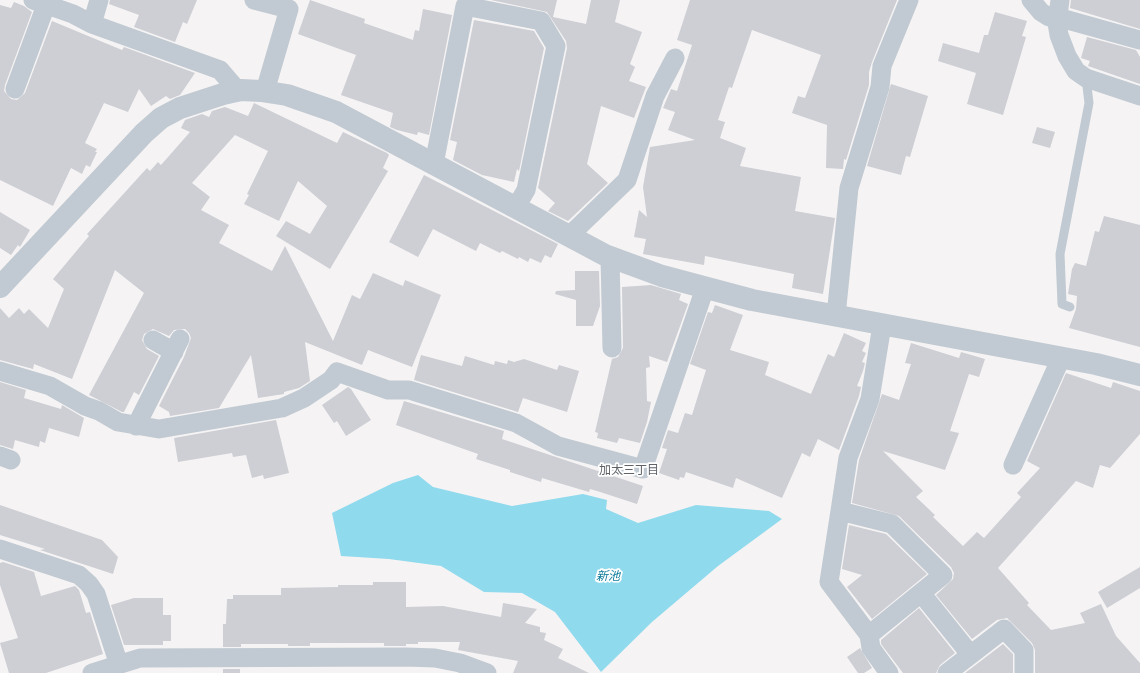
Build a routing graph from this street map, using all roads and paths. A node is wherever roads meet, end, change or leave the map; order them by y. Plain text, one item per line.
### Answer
1 (99, 0) edge
2 (254, 0) edge
3 (909, 0) edge
4 (1031, 0) edge
5 (40, 2) edge
6 (1059, 9) edge
7 (92, 24) junction
8 (1140, 40) edge
9 (675, 58) dead end
10 (1086, 78) junction
11 (15, 89) dead end
12 (238, 91) junction
13 (265, 91) junction
14 (1140, 96) edge
15 (434, 164) junction
16 (516, 208) junction
17 (569, 236) junction
18 (610, 257) junction
19 (0, 287) edge
20 (705, 288) junction
21 (1070, 307) dead end
22 (836, 316) junction
23 (882, 325) junction
24 (153, 340) dead end
25 (612, 348) dead end
26 (1061, 358) junction
27 (0, 371) edge
28 (1140, 375) edge
29 (136, 426) junction
30 (1013, 465) dead end
31 (840, 512) junction
32 (0, 549) edge
33 (920, 593) junction
34 (869, 635) junction
35 (970, 654) junction
36 (118, 665) junction
37 (92, 673) edge
38 (487, 673) edge
39 (889, 673) edge
40 (947, 673) edge
41 (1024, 673) edge

1 - 7 street
2 - 13 street
3 - 22 street
4 - 6 street
5 - 7 street
5 - 11 street
6 - 8 street
6 - 10 street
7 - 12 street
9 - 17 street
10 - 14 street
10 - 21 lane
12 - 13 street
12 - 19 street
13 - 15 street
15 - 16 street
15 - 16 street
16 - 17 street
17 - 18 street
18 - 20 street
18 - 25 street
20 - 22 street
20 - 29 street
22 - 23 street
23 - 26 street
23 - 31 street
24 - 29 street
26 - 28 street
26 - 30 street
27 - 29 street
31 - 33 street
31 - 34 street
32 - 36 street
33 - 34 street
33 - 35 street
34 - 39 street
35 - 40 street
35 - 41 street
36 - 37 street
36 - 38 street

